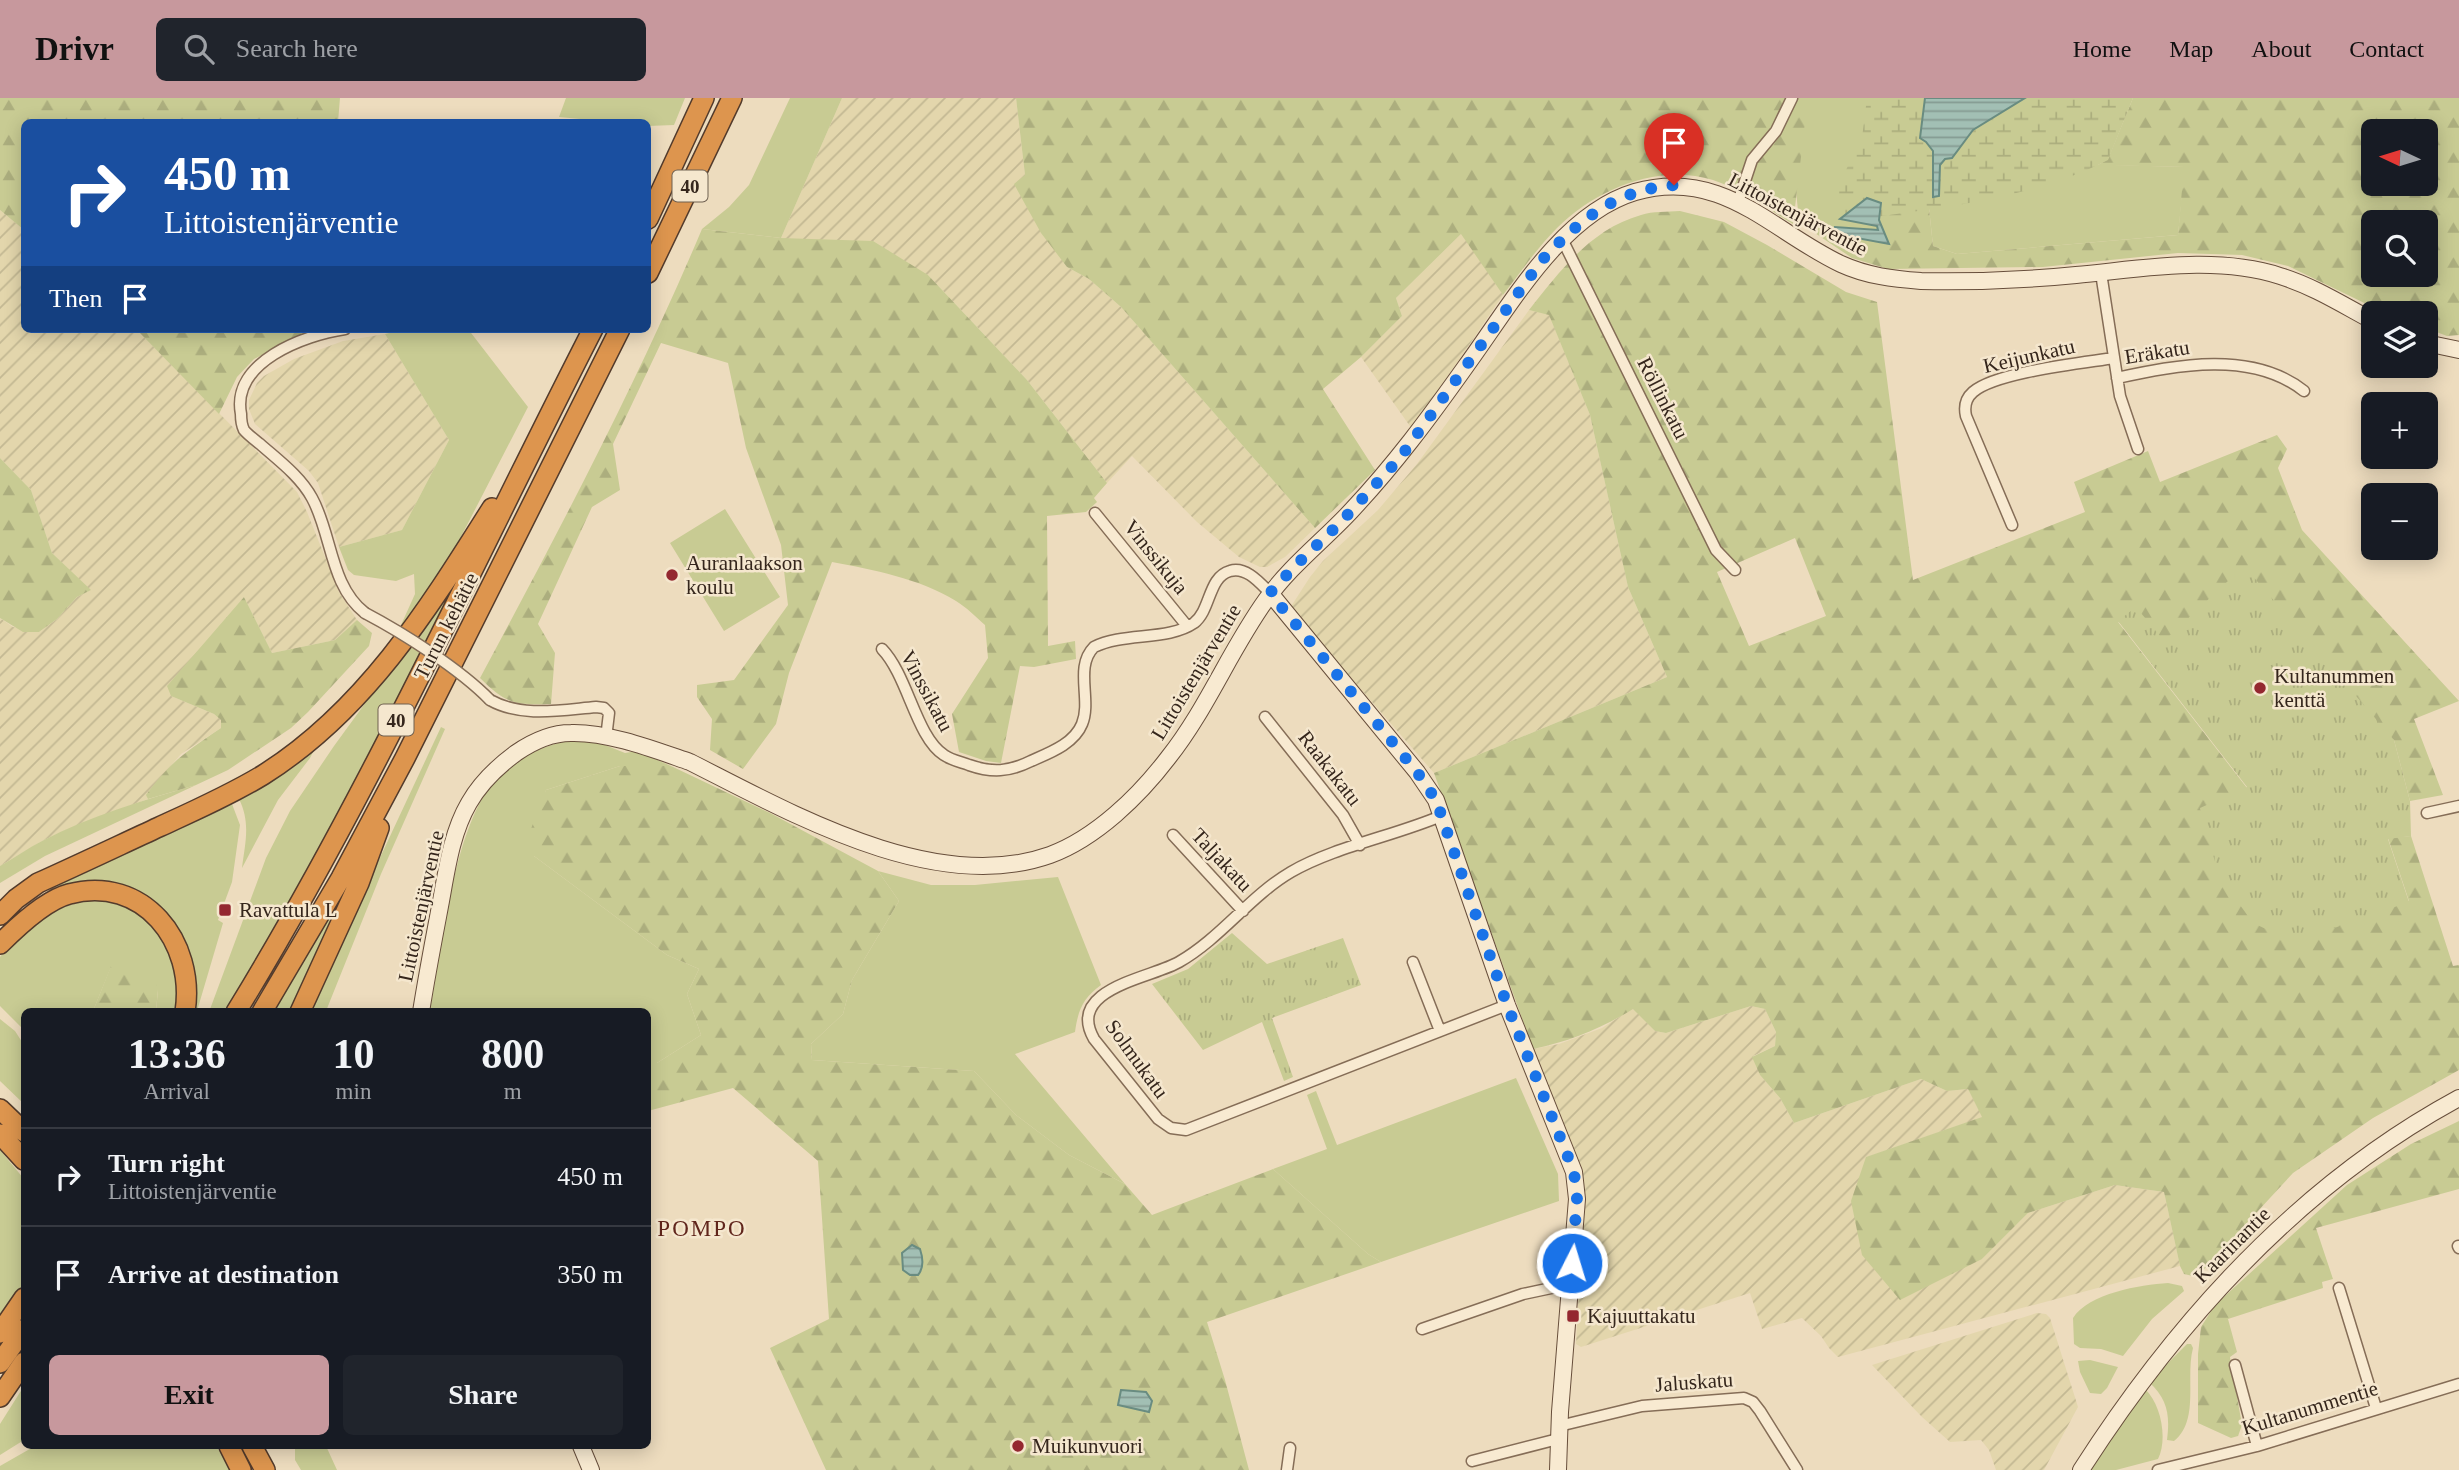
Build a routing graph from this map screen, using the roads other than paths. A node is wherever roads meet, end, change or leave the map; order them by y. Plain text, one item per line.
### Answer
1 (704, 98) edge
2 (732, 98) edge
3 (1792, 98) edge
4 (1738, 202) junction
5 (651, 213) edge
6 (1562, 239) junction
7 (651, 267) edge
8 (2101, 273) junction
9 (2361, 315) edge
10 (323, 333) edge
11 (591, 333) edge
12 (618, 333) edge
13 (2438, 346) edge
14 (2459, 350) edge
15 (2114, 358) junction
16 (2117, 378) junction
17 (2304, 391) dead end
18 (545, 424) junction
19 (2138, 449) dead end
20 (1095, 513) dead end
21 (2012, 525) dead end
22 (1735, 570) dead end
23 (1270, 593) junction
24 (1187, 626) junction
25 (883, 649) dead end
26 (1265, 717) dead end
27 (606, 738) junction
28 (405, 758) junction
29 (2459, 806) edge
30 (2427, 813) dead end
31 (1441, 816) junction
32 (1173, 835) dead end
33 (1360, 845) junction
34 (1243, 911) junction
35 (0, 915) edge
36 (0, 944) edge
37 (1413, 962) dead end
38 (1507, 1005) junction
39 (185, 1008) edge
40 (238, 1008) edge
41 (264, 1008) edge
42 (302, 1008) edge
43 (422, 1008) edge
44 (1440, 1031) junction
45 (2459, 1098) edge
46 (0, 1109) edge
47 (21, 1129) edge
48 (0, 1133) edge
49 (21, 1157) edge
50 (1570, 1284) junction
51 (2339, 1289) dead end
52 (21, 1302) edge
53 (1423, 1329) dead end
54 (0, 1333) edge
55 (21, 1333) edge
56 (0, 1363) edge
57 (2235, 1365) dead end
58 (21, 1366) edge
59 (2459, 1384) edge
60 (0, 1396) edge
61 (2376, 1408) junction
62 (1558, 1433) junction
63 (2257, 1446) junction
64 (1290, 1448) dead end
65 (230, 1449) edge
66 (254, 1449) edge
67 (582, 1449) edge
68 (1472, 1461) dead end
69 (241, 1470) edge
70 (265, 1470) edge
71 (591, 1470) edge
72 (1287, 1470) edge
73 (1558, 1470) edge
74 (1797, 1470) edge
75 (2081, 1470) edge
76 (2158, 1470) edge

1 - 5 highway, 40
2 - 7 highway, 40
3 - 4 street
4 - 6 street, Littoistenjärventie
4 - 8 street, Littoistenjärventie
6 - 22 street, Röllinkatu
6 - 23 street, Littoistenjärventie
8 - 9 street, Littoistenjärventie
8 - 15 street, Eräkatu
10 - 27 street, bridge
11 - 18 highway, Turun kehätie / 40
12 - 28 highway, Turun kehätie / 40
13 - 14 street
15 - 16 street, Eräkatu
15 - 21 street, Keijunkatu
16 - 17 street, Eräkatu
16 - 19 street
18 - 35 highway
18 - 40 highway, Turun kehätie / 40
20 - 24 street, Vinssikuja
23 - 24 street
23 - 27 street, Littoistenjärventie
23 - 31 street
24 - 25 street, Vinssikatu
26 - 33 street, Raakakatu
27 - 43 street, Littoistenjärventie
28 - 41 highway, Turun kehätie / 40
28 - 42 highway
29 - 30 street
31 - 33 street, Solmukatu
31 - 38 street
32 - 34 street, Taljakatu
33 - 34 street, Solmukatu
34 - 44 street, Solmukatu
36 - 39 highway
37 - 44 street
38 - 44 street, Solmukatu
38 - 50 street
45 - 75 street, Kaarinantie
46 - 47 highway
48 - 49 highway
50 - 53 street
50 - 62 street
51 - 61 street
52 - 54 highway
55 - 56 highway
57 - 63 street
58 - 60 highway
59 - 61 street, Kultanummentie
61 - 63 street, Kultanummentie
62 - 68 street, Jaluskatu
62 - 73 street
62 - 74 street, Jaluskatu
63 - 76 street, Kultanummentie
64 - 72 street
65 - 69 highway
66 - 70 highway
67 - 71 street

